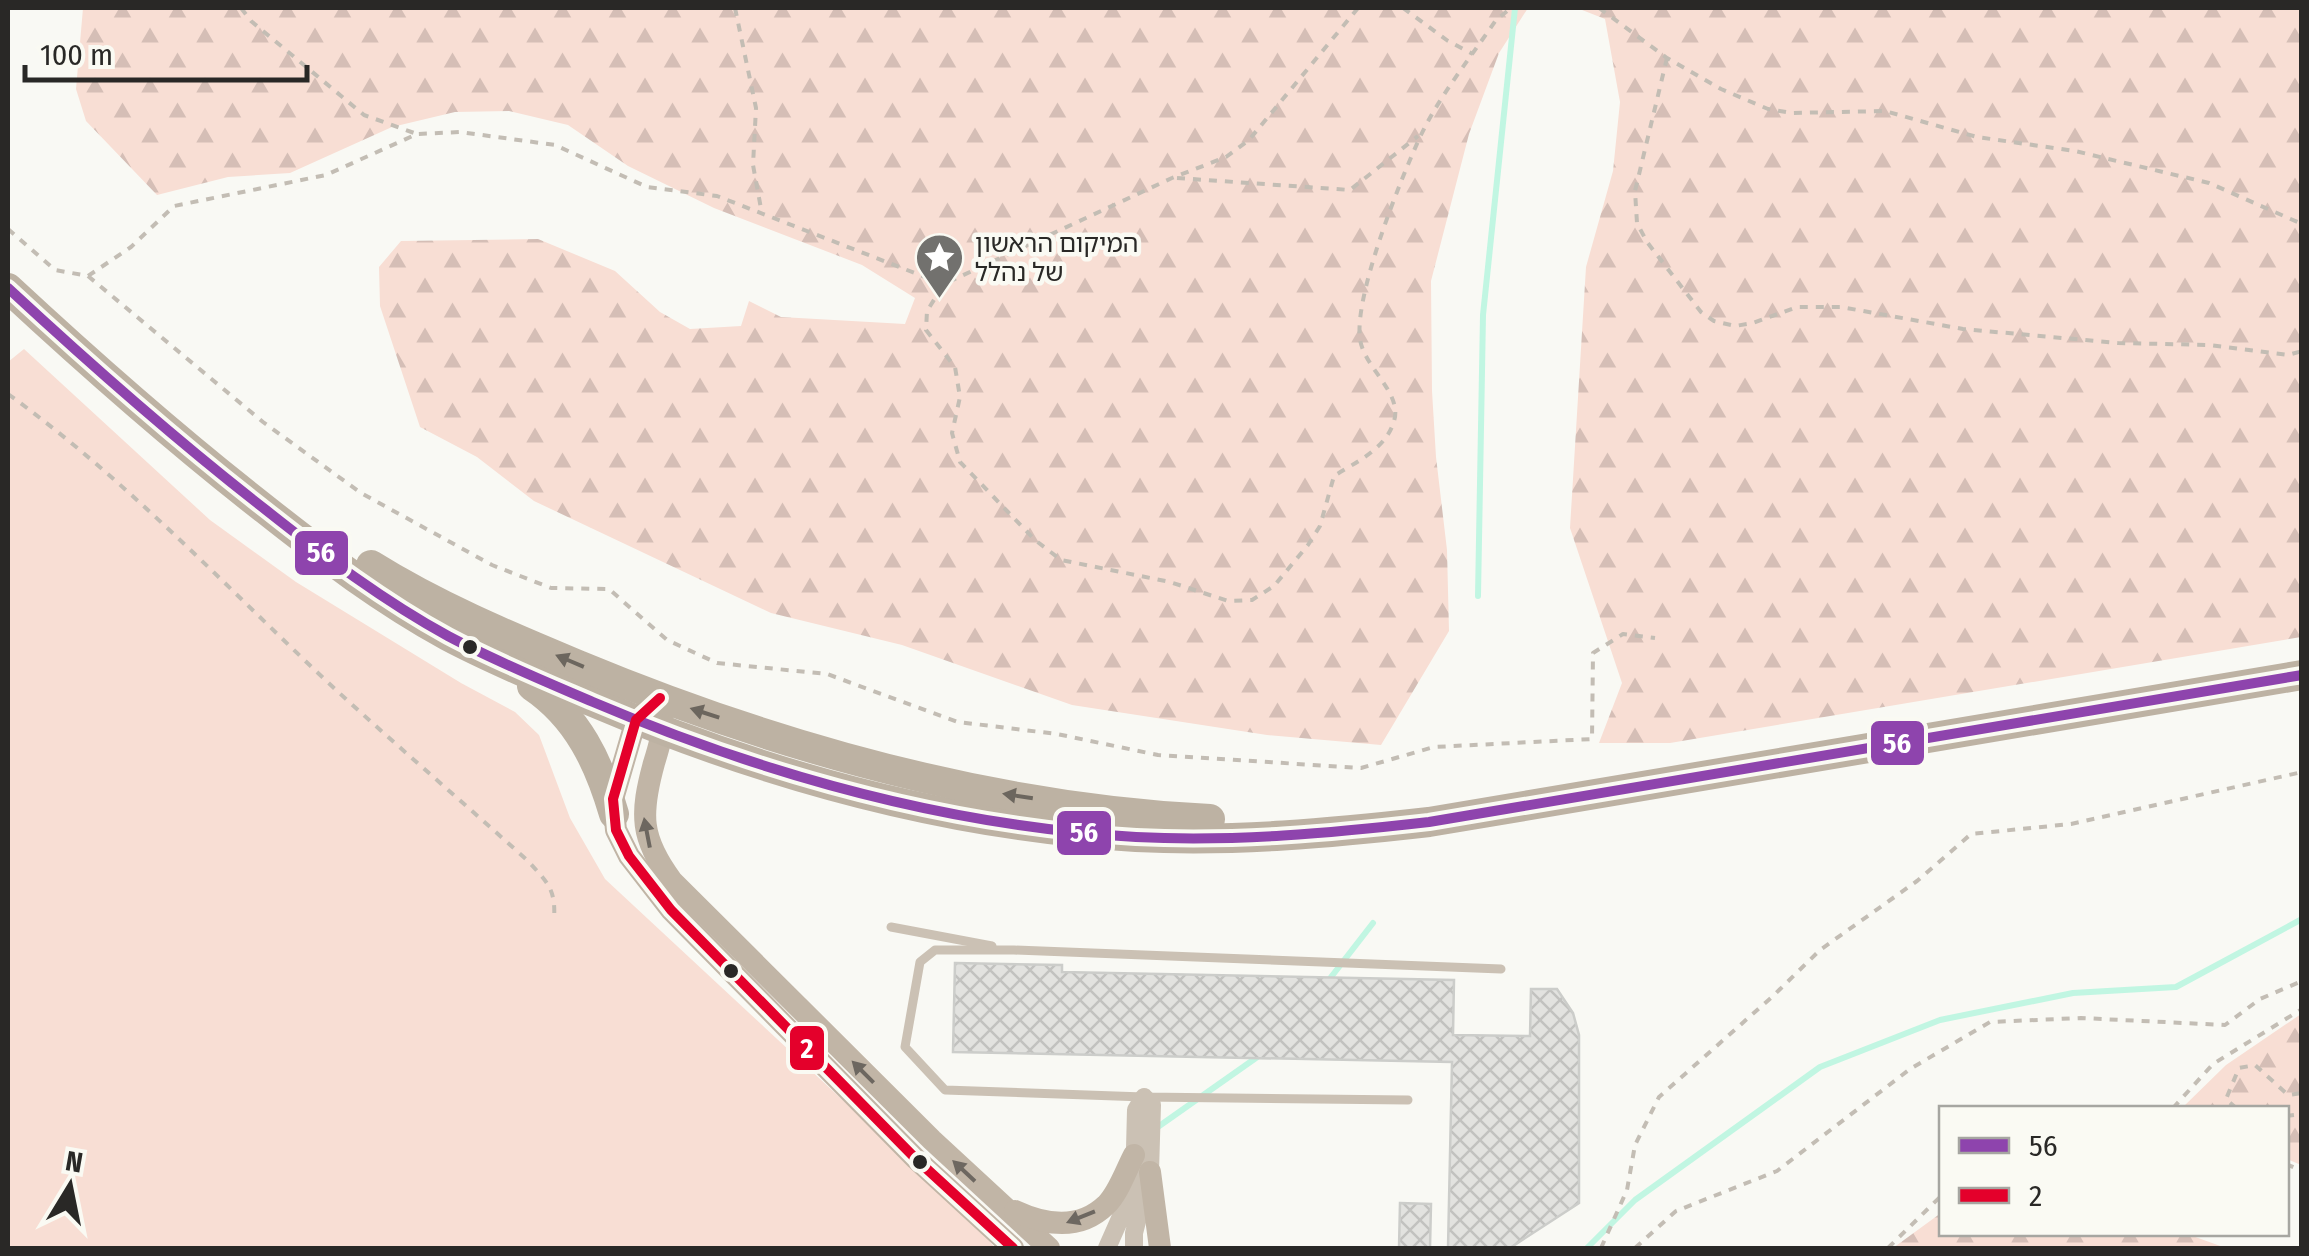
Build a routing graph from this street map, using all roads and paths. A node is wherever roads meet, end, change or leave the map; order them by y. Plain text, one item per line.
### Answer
1 (241, 8) edge
2 (736, 8) edge
3 (1358, 8) edge
4 (1403, 8) edge
5 (1511, 8) edge
6 (1599, 8) edge
7 (1474, 54) junction
8 (1668, 58) junction
9 (1422, 133) junction
10 (417, 134) junction
11 (1172, 178) junction
12 (762, 214) junction
13 (2302, 224) edge
14 (8, 230) edge
15 (88, 276) junction
16 (944, 284) junction
17 (8, 288) edge
18 (2302, 351) edge
19 (8, 394) edge
20 (179, 441) junction
21 (1655, 638) dead end
22 (489, 656) junction
23 (2302, 675) edge
24 (660, 698) junction
25 (649, 726) junction
26 (2302, 772) edge
27 (614, 814) junction
28 (1429, 822) junction
29 (554, 920) dead end
30 (890, 927) dead end
31 (1014, 950) junction
32 (1500, 969) dead end
33 (2302, 980) edge
34 (2302, 1009) edge
35 (2302, 1093) edge
36 (1144, 1098) junction
37 (1408, 1100) dead end
38 (2175, 1106) edge
39 (2234, 1106) edge
40 (1142, 1163) junction
41 (1939, 1198) edge
42 (1000, 1204) junction
43 (1013, 1248) edge
44 (1048, 1248) edge
45 (1107, 1248) edge
46 (1134, 1248) edge
47 (1160, 1248) edge
48 (1602, 1248) edge
49 (1634, 1248) edge
50 (1888, 1248) edge

1 - 10 path
2 - 12 path
3 - 11 path
4 - 7 path
5 - 7 path
6 - 8 path
7 - 9 path
8 - 13 path
8 - 18 path
9 - 11 path
9 - 16 path
10 - 12 path
10 - 15 path
11 - 16 path
12 - 16 path
14 - 15 path
15 - 21 path
17 - 20 highway
19 - 29 path
20 - 22 highway
24 -> 20 highway
22 - 25 highway
22 - 27 highway
23 - 28 highway
24 - 25 main road
28 -> 24 highway
25 - 27 main road
25 - 28 highway
42 -> 25 main road
26 - 48 path
27 - 43 main road
30 - 31 lane
31 - 32 lane
31 - 36 lane
33 - 49 path
34 - 38 path
35 - 39 path
36 - 37 lane
36 - 40 street
40 -> 42 main road
40 - 45 street
40 - 46 street
40 - 47 main road
41 - 50 path
42 - 44 main road

